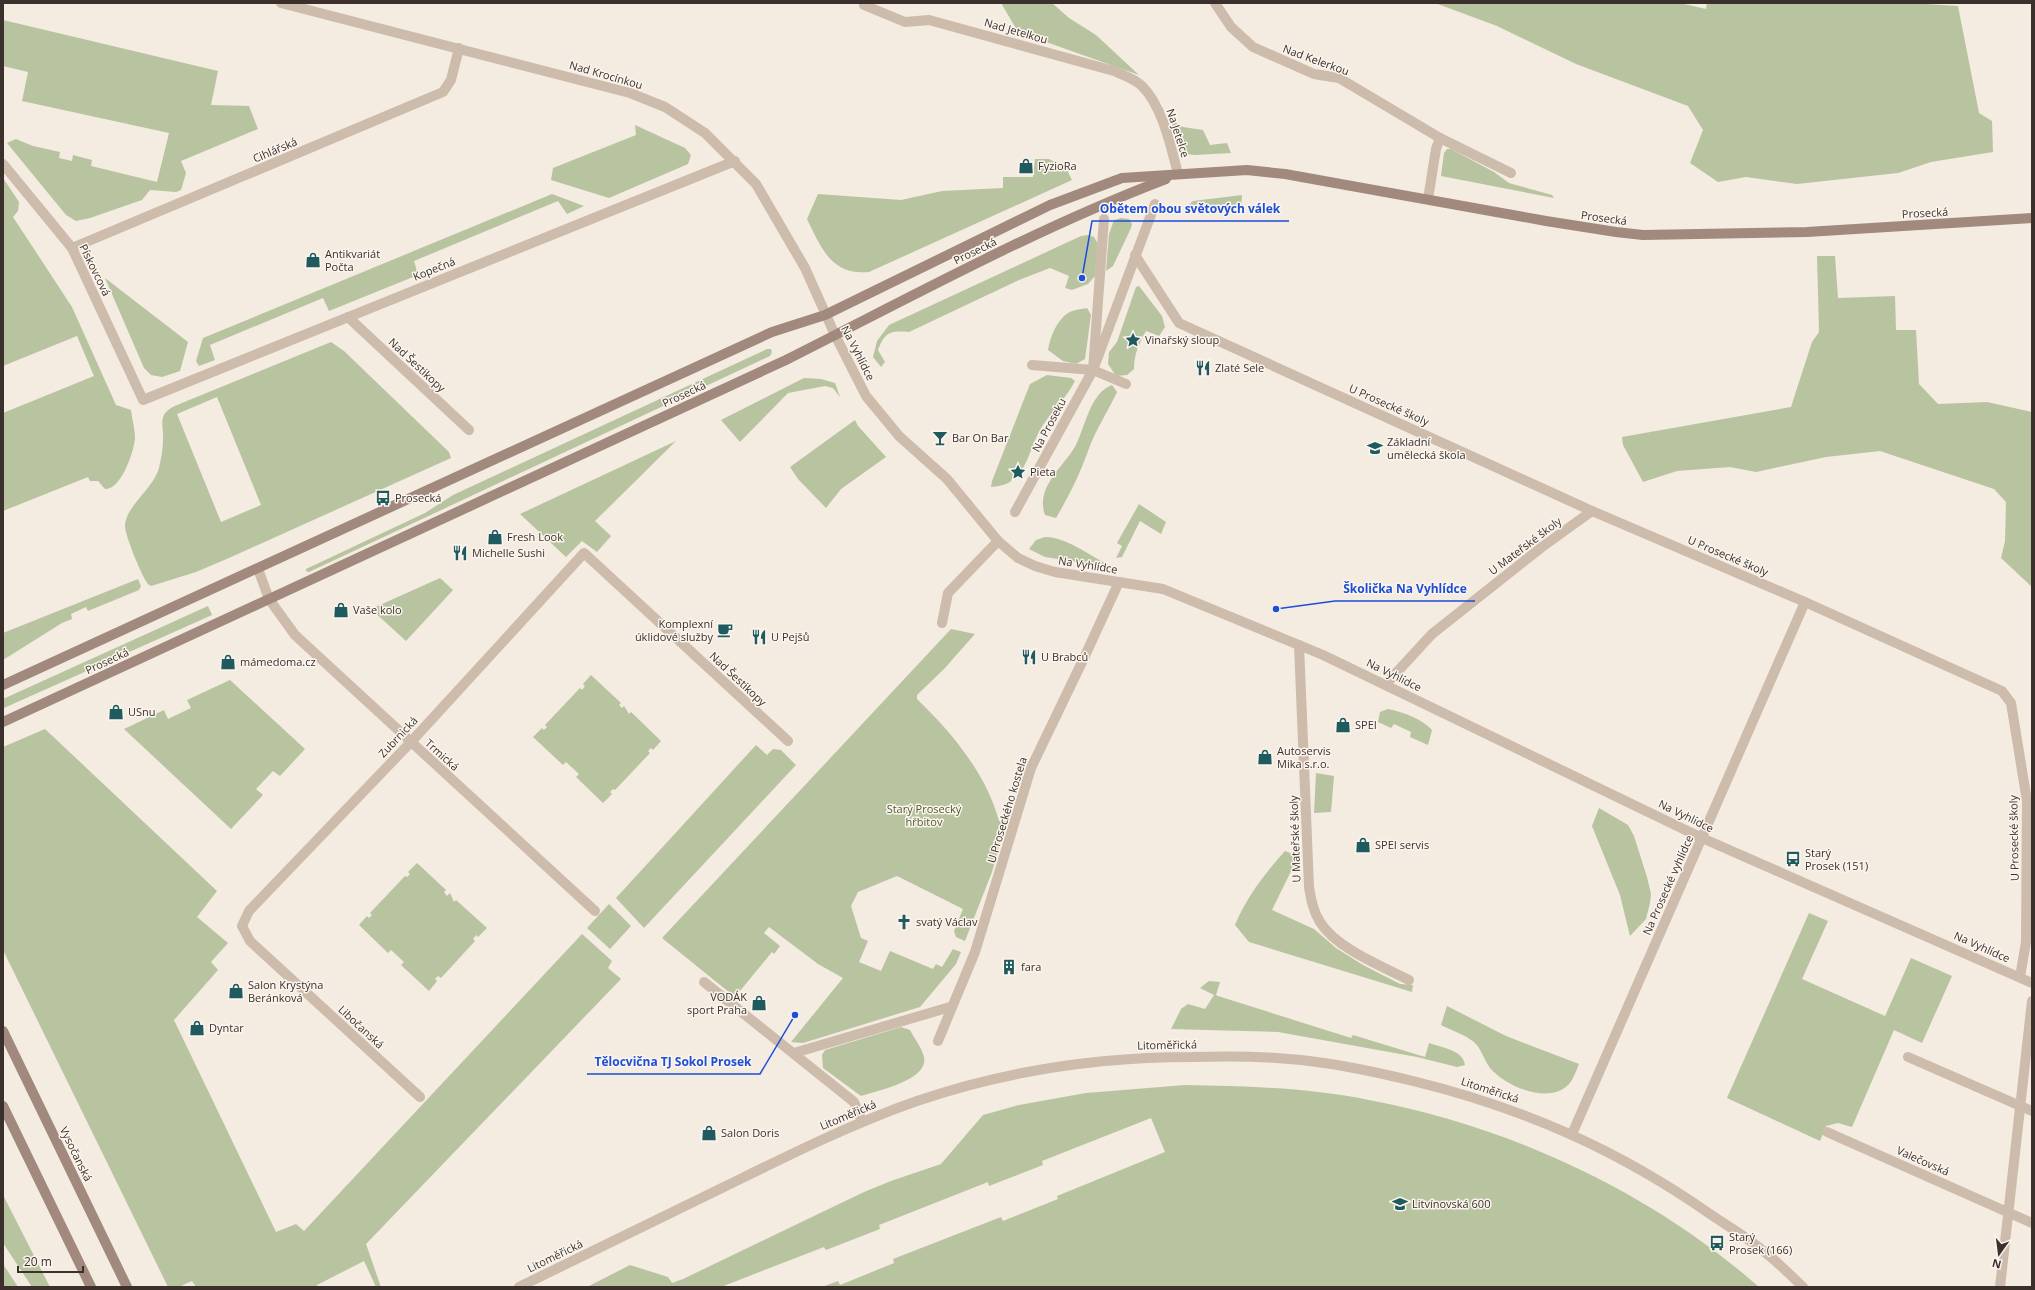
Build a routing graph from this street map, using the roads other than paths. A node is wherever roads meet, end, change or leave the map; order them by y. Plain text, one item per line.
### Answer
1 (281, 3) edge
2 (1215, 3) edge
3 (864, 5) dead end
4 (459, 48) junction
5 (1154, 100) joint
6 (1440, 138) junction
7 (734, 161) junction
8 (3, 164) edge
9 (1511, 173) dead end
10 (1178, 174) junction
11 (1428, 199) junction
12 (1155, 204) dead end
13 (2032, 218) edge
14 (1104, 219) dead end
15 (72, 248) junction
16 (1136, 256) junction
17 (826, 315) junction
18 (348, 317) junction
19 (835, 335) junction
20 (1032, 365) dead end
21 (1092, 370) junction
22 (1126, 384) dead end
23 (143, 400) joint
24 (469, 430) dead end
25 (1592, 511) junction
26 (1015, 512) dead end
27 (998, 541) junction
28 (584, 553) joint
29 (258, 569) junction
30 (1119, 582) junction
31 (269, 599) junction
32 (1805, 602) junction
33 (942, 623) dead end
34 (1299, 645) junction
35 (1386, 684) junction
36 (3, 685) edge
37 (3, 722) edge
38 (788, 741) dead end
39 (410, 742) junction
40 (1702, 838) junction
41 (595, 911) dead end
42 (250, 941) joint
43 (2020, 978) junction
44 (1409, 980) dead end
45 (704, 982) dead end
46 (2032, 983) edge
47 (2032, 1001) edge
48 (950, 1007) junction
49 (3, 1031) edge
50 (938, 1041) dead end
51 (794, 1053) junction
52 (1908, 1057) dead end
53 (420, 1097) dead end
54 (2019, 1105) junction
55 (3, 1106) edge
56 (2032, 1111) edge
57 (862, 1121) junction
58 (1827, 1132) dead end
59 (1572, 1134) junction
60 (2009, 1213) junction
61 (2032, 1223) edge
62 (91, 1287) edge
63 (127, 1287) edge
64 (519, 1287) edge
65 (1803, 1287) edge
66 (2000, 1287) edge

1 - 4 street, Nad Krocínkou
2 - 6 street, Nad Kelerkou
3 - 5 street, Nad Jetelkou
4 - 7 street, Nad Krocínkou
4 - 15 street, Cihlářská
5 - 10 street, Na Jetelce
6 - 9 street, Nad Kelerkou
6 - 11 street
7 - 17 street, Nad Krocínkou
7 - 18 street, Kopečná
8 - 15 street, Pískovcová
10 - 11 main road, Prosecká
10 - 17 main road, Prosecká
10 - 19 main road, Prosecká
11 - 13 main road, Prosecká
12 - 16 street, Na Proseku
14 - 21 street, Na Proseku
15 - 23 street, Pískovcová
16 - 21 street, Na Proseku
16 - 25 street, U Prosecké školy
17 - 19 street, Na Vyhlídce
17 - 29 main road, Prosecká
18 - 23 street, Kopečná
18 - 24 street, Nad Šestikopy
19 - 27 street, Na Vyhlídce
19 - 31 main road, Prosecká
20 - 21 street
21 - 22 street
21 - 26 street, Na Proseku
25 - 32 street, U Prosecké školy
25 - 35 street, U Mateřské školy
27 - 30 street, Na Vyhlídce
27 - 33 street
28 - 38 street, Nad Šestikopy
28 - 39 street, Zubrnická
29 - 31 street, Trmická
29 - 36 main road, Prosecká
30 - 34 street, Na Vyhlídce
30 - 48 street, U Proseckého kostela
31 - 37 main road, Prosecká
31 - 39 street, Trmická
32 - 40 street, Na Prosecké vyhlídce
32 - 43 street, U Prosecké školy
34 - 35 street, Na Vyhlídce
34 - 44 street, U Mateřské školy
35 - 40 street, Na Vyhlídce
39 - 41 street, Trmická
39 - 42 street, Zubrnická
40 - 43 street, Na Vyhlídce
40 - 59 street, Na Prosecké vyhlídce
42 - 53 street, Libočanská
43 - 46 street, Na Vyhlídce
45 - 51 street
47 - 54 street
48 - 50 street, U Proseckého kostela
48 - 51 street
49 - 63 main road, Vysočanská
51 - 57 street
52 - 54 street
54 - 56 street
54 - 60 street
55 - 62 main road
57 - 59 street, Litoměřická
57 - 64 street, Litoměřická
58 - 60 street, Valečovská
59 - 65 street, Litoměřická
60 - 61 street, Valečovská
60 - 66 street

